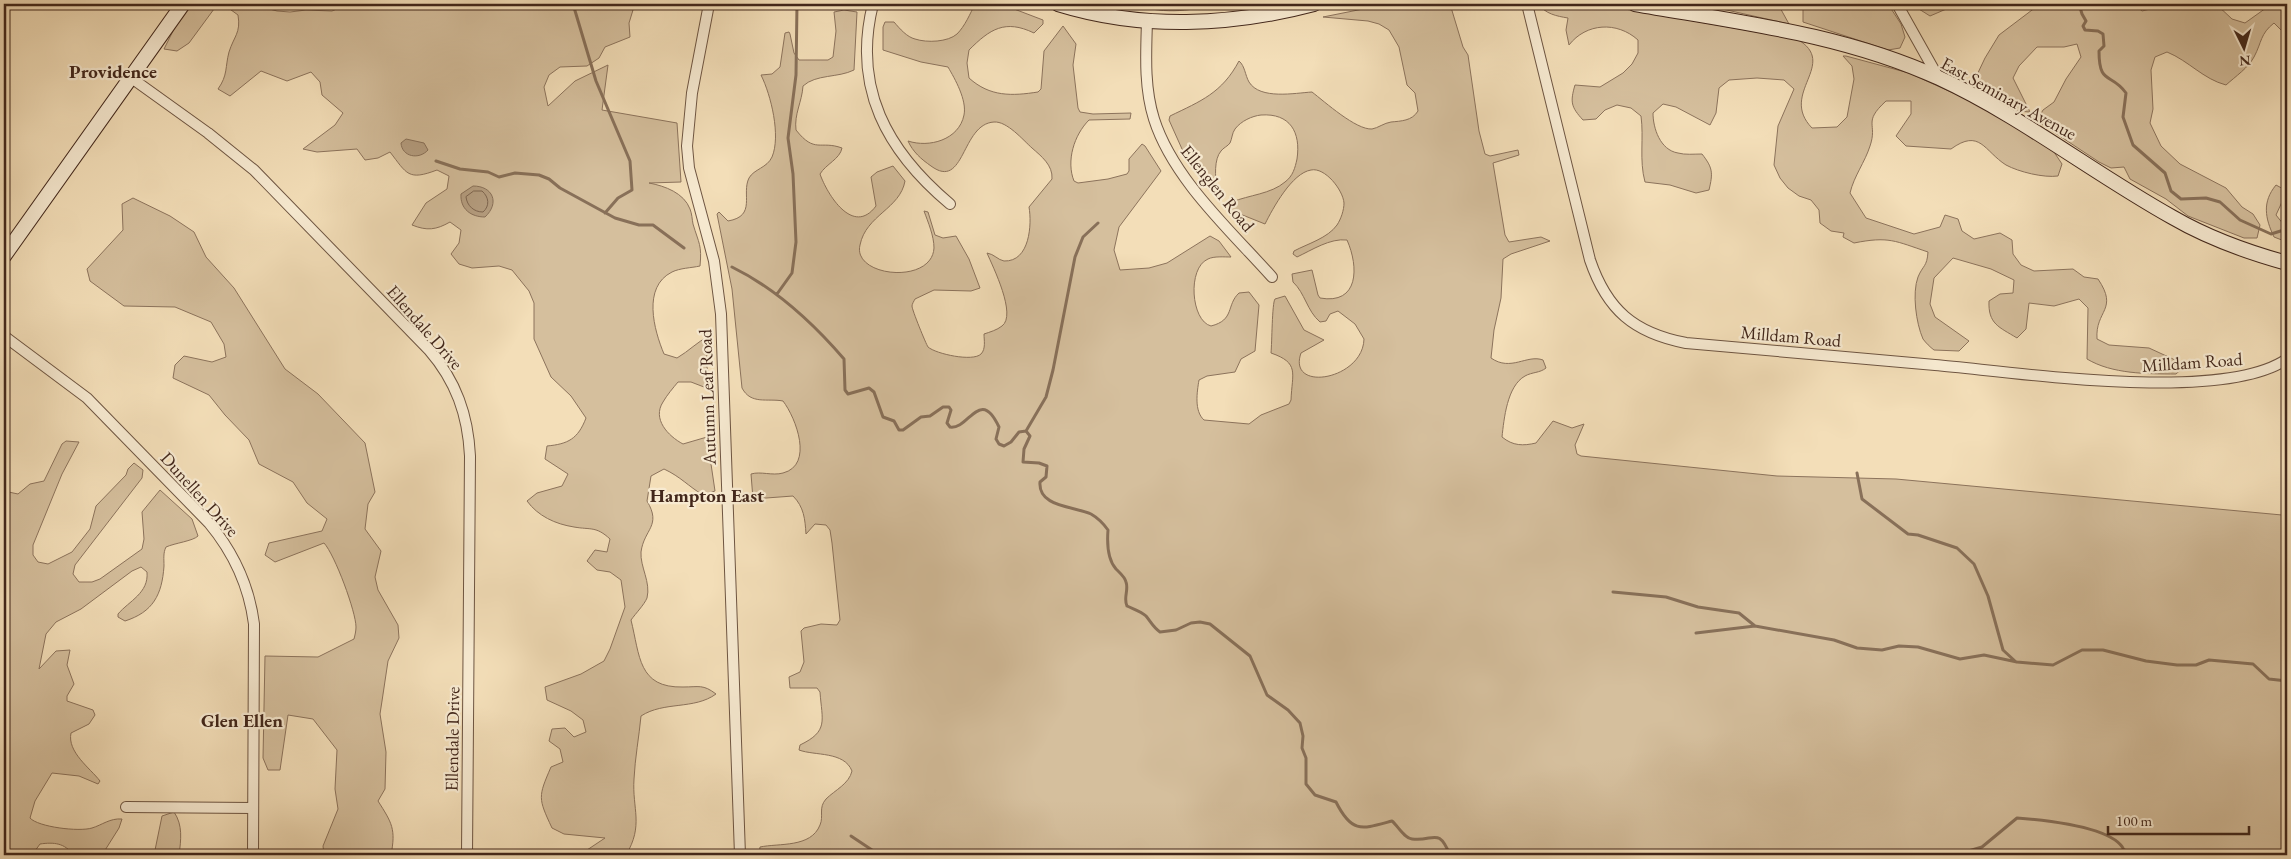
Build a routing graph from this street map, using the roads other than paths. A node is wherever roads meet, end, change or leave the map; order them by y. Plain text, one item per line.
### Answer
1 (183, 4) edge
2 (709, 4) edge
3 (873, 4) edge
4 (1058, 4) edge
5 (1314, 4) edge
6 (1527, 4) edge
7 (1635, 4) edge
8 (1897, 4) edge
9 (1147, 21) junction
10 (130, 77) junction
11 (1938, 77) junction
12 (950, 204) dead end
13 (4, 256) edge
14 (2287, 263) edge
15 (1272, 277) dead end
16 (4, 336) edge
17 (2287, 358) edge
18 (126, 807) dead end
19 (253, 808) junction
20 (253, 855) edge
21 (467, 855) edge
22 (740, 855) edge

1 - 10 street
2 - 22 street, Autumn Leaf Road
3 - 12 street
4 - 9 street
5 - 9 street
6 - 17 street, Milldam Road
7 - 11 street, East Seminary Avenue
8 - 11 street
9 - 15 street, Ellenglen Road
10 - 13 street
10 - 21 street, Ellendale Drive
11 - 14 street, East Seminary Avenue
16 - 19 street, Dunellen Drive
18 - 19 street
19 - 20 street, Dunellen Drive

